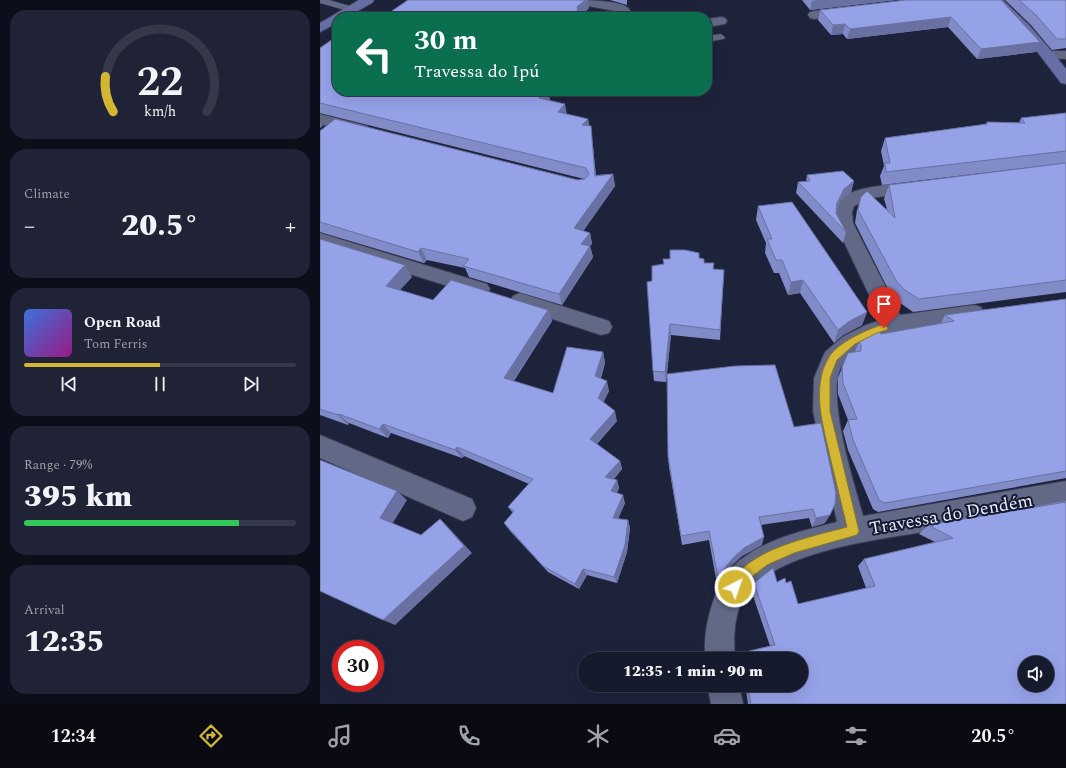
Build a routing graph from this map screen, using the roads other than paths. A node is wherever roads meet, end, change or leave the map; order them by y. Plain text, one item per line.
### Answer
1 (320, 0) edge
2 (368, 0) edge
3 (577, 0) edge
4 (996, 0) edge
5 (351, 9) junction
6 (861, 9) edge
7 (346, 12) edge
8 (624, 12) edge
9 (814, 15) dead end
10 (332, 21) edge
11 (721, 21) dead end
12 (712, 22) edge
13 (320, 28) edge
14 (721, 37) dead end
15 (712, 38) edge
16 (1050, 55) junction
17 (1066, 55) edge
18 (1066, 80) edge
19 (322, 127) edge
20 (377, 133) edge
21 (932, 185) edge
22 (320, 239) edge
23 (996, 310) edge
24 (894, 324) junction
25 (601, 327) dead end
26 (320, 446) edge
27 (1066, 494) edge
28 (463, 508) dead end
29 (853, 531) junction
30 (720, 652) edge
31 (724, 692) edge
32 (727, 704) edge

1 - 5 lane
2 - 5 street
3 - 8 street
4 - 16 street
5 - 7 street
6 - 9 street
10 - 13 street
11 - 12 street
14 - 15 lane
16 - 17 street
16 - 18 street
19 - 20 street
21 - 24 street
22 - 25 street
23 - 24 street
24 - 29 street
26 - 28 street
27 - 29 street, Travessa do Dendém
29 - 30 street, Travessa do Dendém
31 - 32 street

